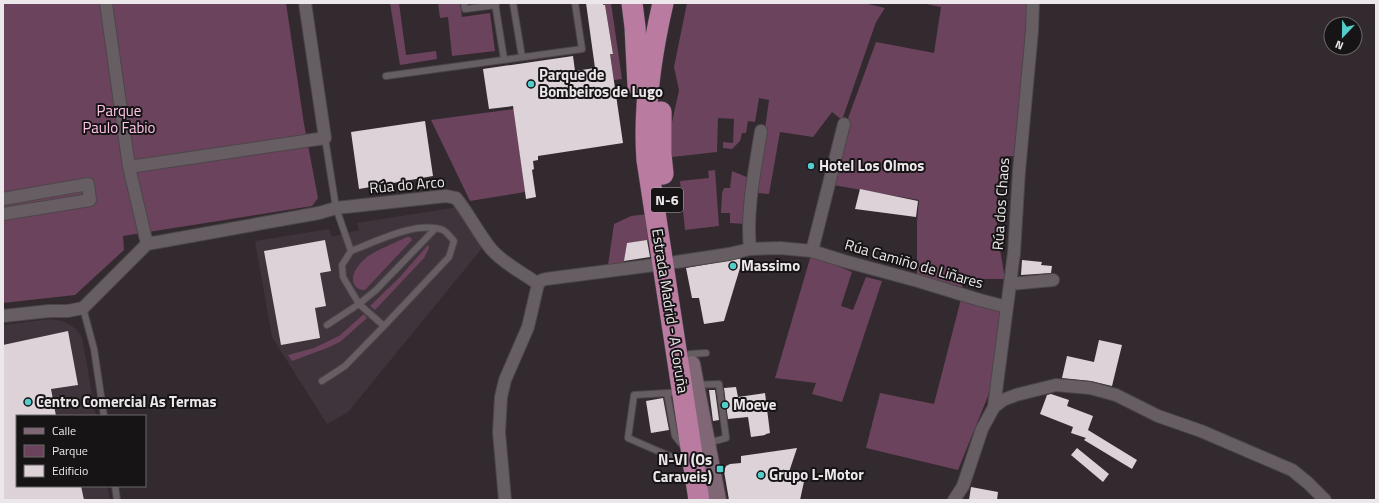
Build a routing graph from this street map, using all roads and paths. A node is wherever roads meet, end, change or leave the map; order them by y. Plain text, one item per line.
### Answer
1 (106, 3) edge
2 (304, 3) edge
3 (464, 3) edge
4 (513, 3) edge
5 (575, 3) edge
6 (632, 3) edge
7 (663, 3) edge
8 (676, 3) edge
9 (1033, 3) edge
10 (495, 4) edge
11 (522, 57) junction
12 (504, 59) junction
13 (386, 76) dead end
14 (844, 124) dead end
15 (760, 131) dead end
16 (325, 138) junction
17 (646, 143) junction
18 (130, 167) junction
19 (3, 199) edge
20 (336, 208) junction
21 (3, 214) edge
22 (435, 229) junction
23 (147, 244) junction
24 (750, 250) junction
25 (351, 251) junction
26 (812, 251) junction
27 (669, 263) junction
28 (1053, 280) dead end
29 (538, 284) junction
30 (1010, 284) junction
31 (359, 304) junction
32 (1007, 307) junction
33 (83, 308) junction
34 (3, 316) edge
35 (327, 325) dead end
36 (384, 326) junction
37 (691, 357) junction
38 (322, 381) dead end
39 (696, 385) junction
40 (673, 393) junction
41 (994, 407) junction
42 (104, 415) edge
43 (707, 443) junction
44 (686, 454) junction
45 (115, 487) edge
46 (117, 500) edge
47 (505, 500) edge
48 (691, 500) edge
49 (699, 500) edge
50 (708, 500) edge
51 (718, 500) edge
52 (954, 500) edge
53 (1325, 500) edge

1 - 18 street
2 - 16 street
3 - 10 lane
4 - 11 lane
5 - 11 lane
6 - 17 highway, N-6
7 - 17 highway, Estrada Madrid - A Coruña / N-6
8 - 27 highway, Estrada Madrid - A Coruña / N-6
9 - 30 street, Rúa dos Chaos
10 - 12 lane
11 - 12 lane
12 - 13 lane
14 - 26 street
15 - 24 street
16 - 18 street
16 - 20 lane
17 - 27 highway, Estrada Madrid - A Coruña / N-6
18 - 23 street
19 - 21 street
20 - 23 street
20 - 25 lane
20 - 29 street, Rúa do Arco
22 - 25 lane
22 - 31 lane
22 - 36 lane
23 - 33 street
24 - 26 street, Rúa Camiño de Liñares
24 - 27 street, Rúa Camiño de Liñares
25 - 31 lane
26 - 32 street, Rúa Camiño de Liñares
27 - 29 street
27 - 37 highway, Estrada Madrid - A Coruña / N-6
28 - 30 street
29 - 47 street
30 - 32 street, Rúa dos Chaos
31 - 35 lane
31 - 36 lane
32 - 41 street, Rúa dos Chaos
33 - 34 street
33 - 42 lane
36 - 38 lane
37 - 39 main road
37 - 40 main road
37 - 49 highway, Estrada Madrid - A Coruña / N-6
37 - 50 highway, Estrada Madrid - A Coruña / N-6
39 - 43 main road
39 - 43 lane
40 - 44 main road
40 - 44 lane
41 - 52 street
41 - 53 street
43 - 51 main road
44 - 48 main road
45 - 46 lane

